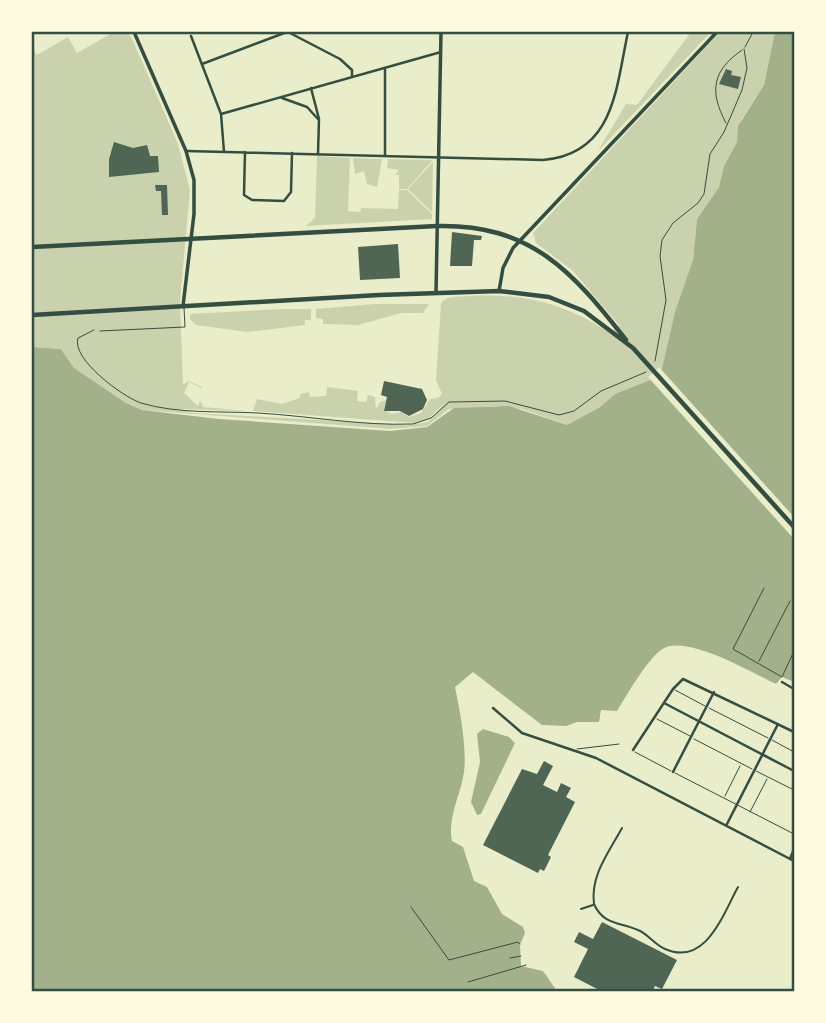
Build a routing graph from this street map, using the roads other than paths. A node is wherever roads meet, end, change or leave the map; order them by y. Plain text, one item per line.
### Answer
1 (134, 32) edge
2 (288, 32) edge
3 (441, 32) edge
4 (628, 32) edge
5 (717, 32) edge
6 (191, 36) dead end
7 (441, 52) junction
8 (202, 64) junction
9 (386, 68) junction
10 (352, 77) junction
11 (311, 88) junction
12 (279, 97) junction
13 (221, 114) junction
14 (319, 119) junction
15 (186, 151) junction
16 (224, 152) junction
17 (245, 152) junction
18 (292, 153) junction
19 (318, 154) junction
20 (384, 156) junction
21 (439, 157) junction
22 (437, 226) junction
23 (191, 238) junction
24 (521, 239) junction
25 (32, 247) edge
26 (499, 291) junction
27 (436, 295) junction
28 (183, 306) junction
29 (32, 315) edge
30 (100, 331) road end
31 (633, 348) junction
32 (794, 527) edge
33 (782, 682) dead end
34 (673, 689) junction
35 (794, 689) edge
36 (714, 692) junction
37 (664, 703) junction
38 (707, 707) junction
39 (493, 708) dead end
40 (653, 718) junction
41 (699, 722) junction
42 (778, 724) junction
43 (794, 733) edge
44 (691, 737) junction
45 (770, 740) junction
46 (620, 744) dead end
47 (577, 749) junction
48 (632, 750) joint
49 (794, 752) edge
50 (762, 755) junction
51 (742, 763) junction
52 (755, 770) junction
53 (794, 771) edge
54 (673, 772) junction
55 (768, 777) junction
56 (794, 790) edge
57 (724, 798) junction
58 (737, 805) junction
59 (750, 812) junction
60 (727, 825) junction
61 (622, 828) dead end
62 (794, 834) edge
63 (794, 849) edge
64 (789, 859) junction
65 (794, 862) edge
66 (738, 887) dead end
67 (594, 904) junction
68 (581, 909) dead end

1 - 15 street
2 - 8 street
2 - 10 street
3 - 7 street
4 - 21 street
5 - 24 street
6 - 8 street
7 - 9 street
7 - 21 street
8 - 13 street
9 - 10 street
9 - 20 street
10 - 11 street
11 - 12 street
11 - 14 street
12 - 13 street
12 - 14 street
13 - 16 street
14 - 19 street
15 - 16 street
15 - 23 street
16 - 17 street
17 - 18 street
17 - 18 street
18 - 19 street
19 - 20 street
20 - 21 street
21 - 22 street
22 - 23 main road
22 - 24 main road
22 - 27 street
23 - 25 main road
23 - 28 street
24 - 26 street
24 - 31 main road
26 - 27 main road
26 - 31 main road
27 - 28 main road
28 - 29 main road
28 - 30 lane
31 - 32 main road
33 - 35 street
34 - 36 street
34 - 37 street
34 - 38 lane
36 - 38 street
36 - 42 street
37 - 40 street
37 - 41 street
38 - 41 street
38 - 45 lane
39 - 47 street
40 - 44 lane
40 - 48 street
41 - 44 street
41 - 50 street
42 - 43 street
42 - 45 street
44 - 51 lane
44 - 54 street
45 - 49 lane
45 - 50 street
46 - 47 lane
47 - 60 street
48 - 54 lane
50 - 52 street
50 - 53 street
51 - 52 lane
51 - 57 lane
52 - 55 lane
52 - 58 street
54 - 57 lane
55 - 56 lane
55 - 59 lane
57 - 58 lane
58 - 59 lane
58 - 60 street
59 - 62 lane
60 - 64 street
61 - 67 street
63 - 64 street
64 - 65 street
66 - 67 street
67 - 68 street

